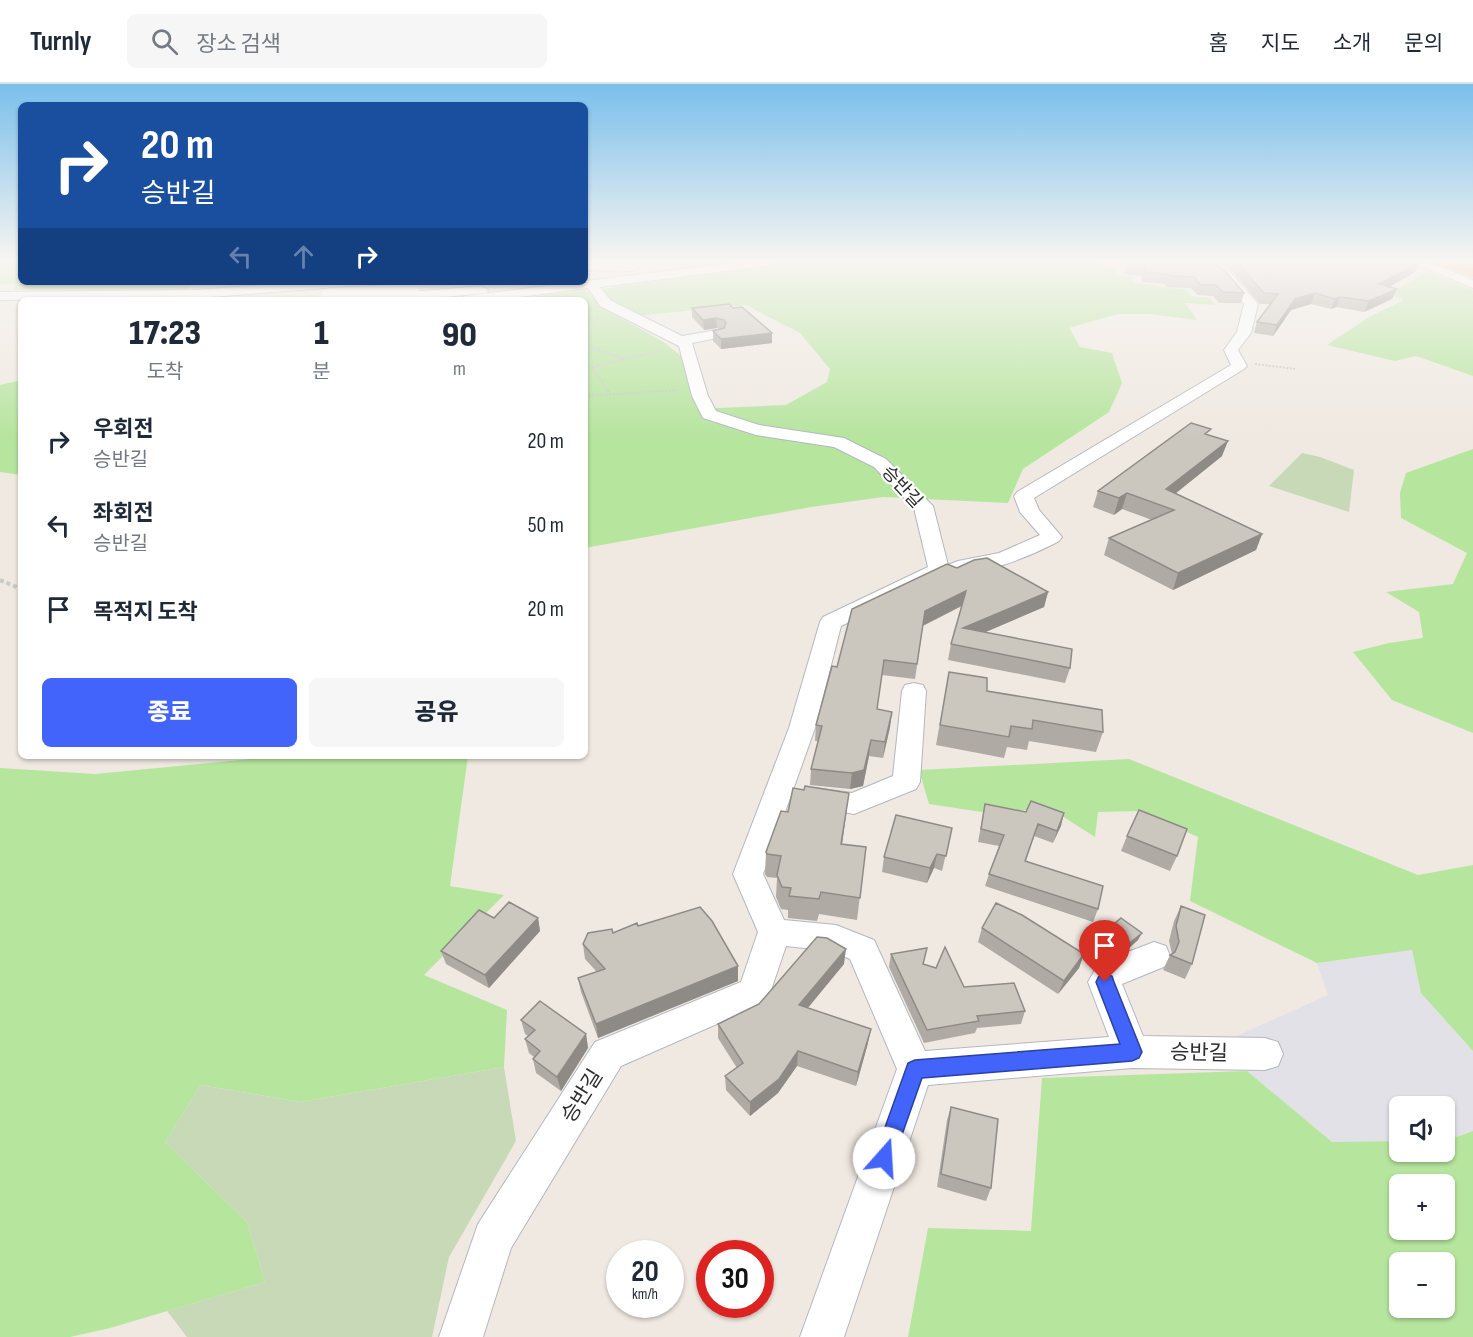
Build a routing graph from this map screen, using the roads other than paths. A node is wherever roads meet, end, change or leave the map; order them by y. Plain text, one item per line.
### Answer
1 (640, 320) edge
2 (1247, 320) edge
3 (717, 334) edge
4 (683, 342) junction
5 (939, 570) junction
6 (914, 691) dead end
7 (779, 793) junction
8 (774, 932) junction
9 (1154, 956) dead end
10 (1132, 1052) junction
11 (1265, 1054) dead end
12 (915, 1069) junction
13 (461, 1337) edge
14 (822, 1337) edge

1 - 4 street
2 - 5 street
3 - 4 street
4 - 5 street, 승반길
5 - 7 street
6 - 7 street
7 - 8 street
8 - 12 street
8 - 13 street, 승반길
9 - 10 street
10 - 11 street, 승반길
10 - 12 street, 승반길
12 - 14 street

